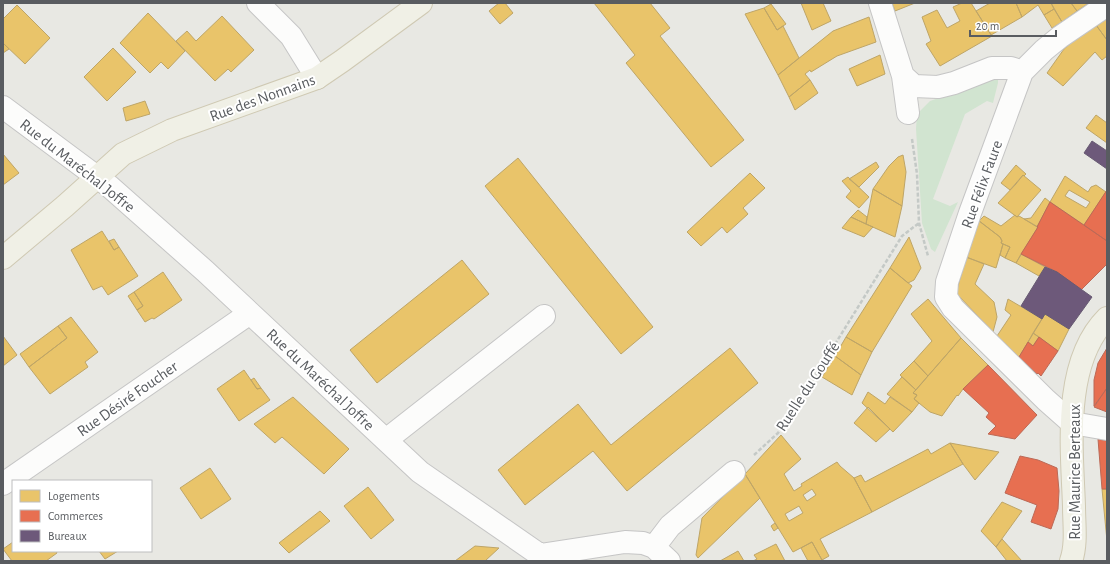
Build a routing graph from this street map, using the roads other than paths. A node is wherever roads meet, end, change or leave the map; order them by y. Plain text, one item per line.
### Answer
1 (258, 3) edge
2 (421, 3) edge
3 (880, 3) edge
4 (1107, 5) edge
5 (1022, 72) junction
6 (903, 76) junction
7 (318, 78) junction
8 (3, 107) edge
9 (908, 113) road end
10 (98, 178) junction
11 (3, 258) edge
12 (250, 313) junction
13 (544, 316) dead end
14 (1107, 318) edge
15 (1072, 422) junction
16 (1107, 429) edge
17 (386, 440) junction
18 (734, 472) road end
19 (3, 484) edge
20 (590, 554) edge
21 (661, 554) edge
22 (1070, 561) edge

1 - 7 street
2 - 7 main road, Rue des Nonnains
3 - 6 street
4 - 5 street, Rue Félix Faure
5 - 6 street
5 - 15 street, Rue Félix Faure
6 - 9 street
7 - 10 main road, Rue des Nonnains
8 - 10 street, Rue du Maréchal Joffre
10 - 11 main road, Rue des Nonnains
10 - 12 street, Rue du Maréchal Joffre
12 - 17 street, Rue du Maréchal Joffre
12 - 19 street, Rue Désiré Foucher
13 - 17 street
14 - 15 main road, Rue Maurice Berteaux
15 - 16 street
15 - 22 main road, Rue Maurice Berteaux
17 - 20 street, Rue du Maréchal Joffre
18 - 21 street
20 - 21 street, Rue du Maréchal Joffre

